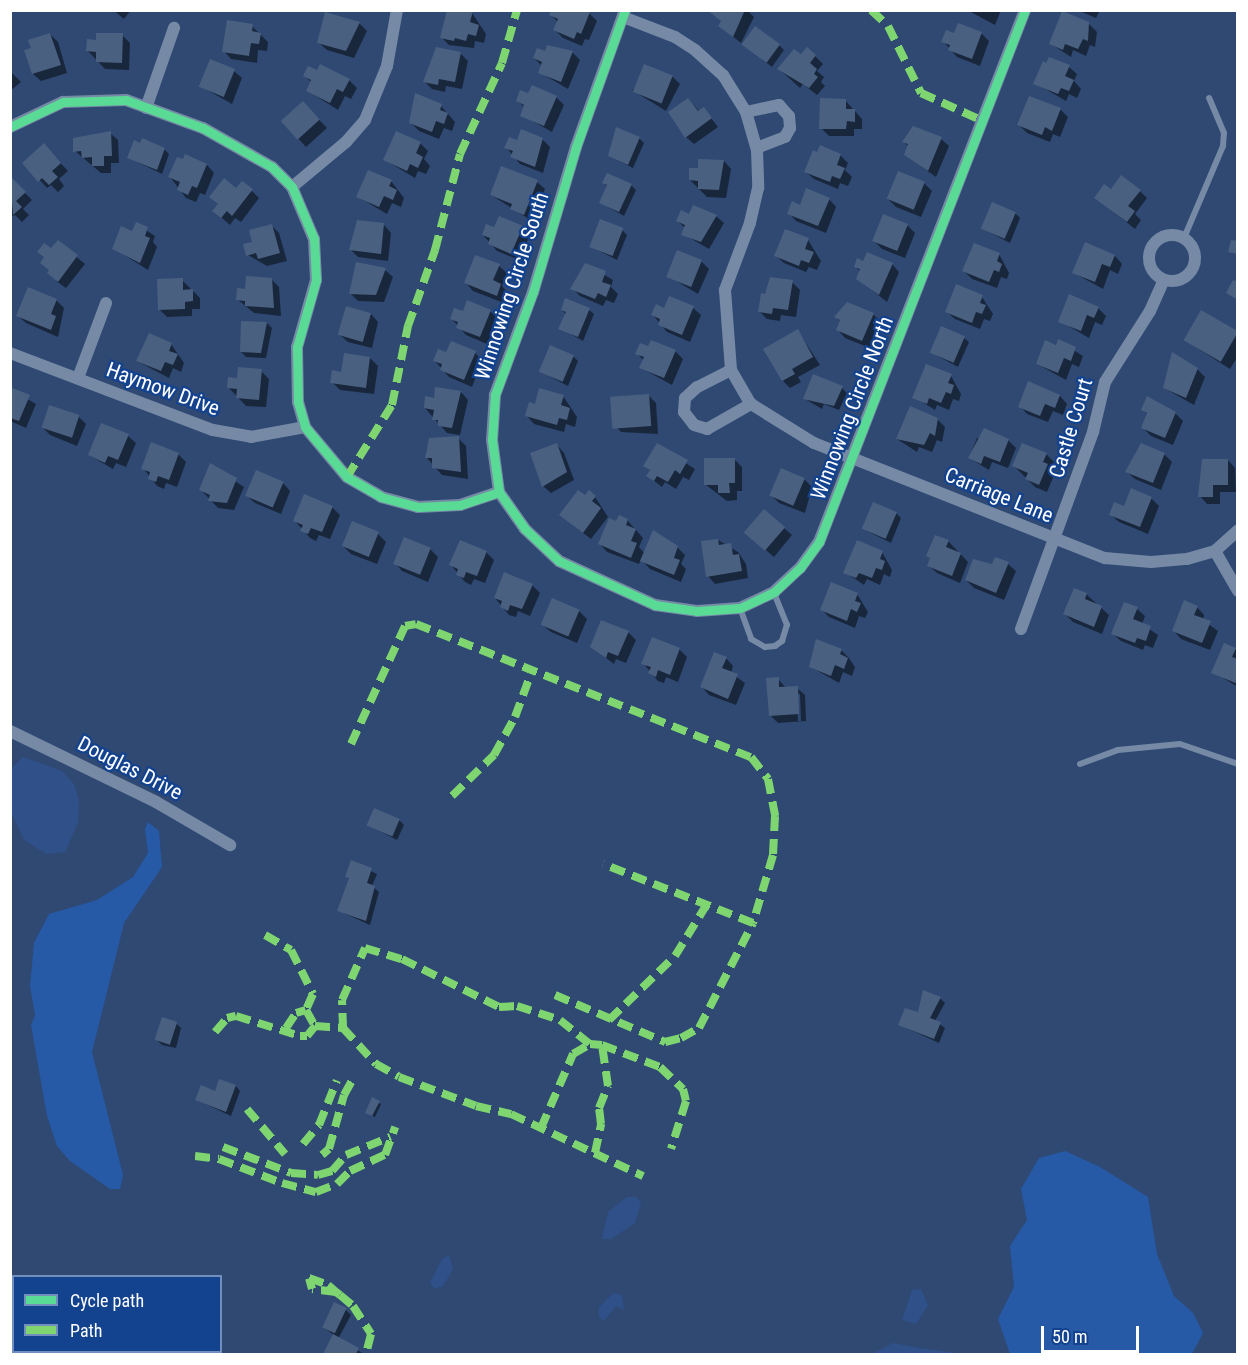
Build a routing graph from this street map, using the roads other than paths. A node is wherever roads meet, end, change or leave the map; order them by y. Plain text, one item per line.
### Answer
1 (397, 10) edge
2 (1025, 10) edge
3 (624, 14) edge
4 (174, 28) dead end
5 (1209, 98) dead end
6 (146, 108) junction
7 (746, 111) junction
8 (10, 128) edge
9 (757, 148) junction
10 (292, 187) junction
11 (1184, 238) junction
12 (1164, 280) junction
13 (106, 303) dead end
14 (10, 353) edge
15 (731, 370) junction
16 (78, 378) junction
17 (751, 404) junction
18 (305, 427) junction
19 (852, 459) junction
20 (499, 492) junction
21 (1238, 530) edge
22 (1056, 539) junction
23 (1215, 550) junction
24 (559, 561) joint
25 (1238, 591) edge
26 (774, 592) junction
27 (740, 608) junction
28 (1021, 629) dead end
29 (10, 730) edge
30 (1080, 764) dead end
31 (1238, 764) edge
32 (230, 845) dead end

1 - 10 street
2 - 19 street, Winnowing Circle North
3 - 7 street, Carriage Lane
3 - 20 street, Winnowing Circle South
4 - 6 street
5 - 11 lane
6 - 8 street
6 - 10 street
7 - 9 street, Carriage Lane
7 - 9 street
9 - 15 street, Carriage Lane
10 - 18 street
11 - 12 street
11 - 12 street
12 - 22 street, Castle Court
13 - 16 street
14 - 16 street, Haymow Drive
15 - 17 street, Carriage Lane
15 - 17 street
16 - 18 street, Haymow Drive
17 - 19 street, Carriage Lane
18 - 20 street
19 - 22 street, Carriage Lane
19 - 26 street, Winnowing Circle North
20 - 24 street, Winnowing Circle South
21 - 23 street, Carriage Lane
22 - 23 street, Carriage Lane
22 - 28 street, Castle Court
23 - 25 street
24 - 27 street, Winnowing Circle North
26 - 27 street, Winnowing Circle North
26 - 27 lane
29 - 32 street, Douglas Drive
30 - 31 lane

